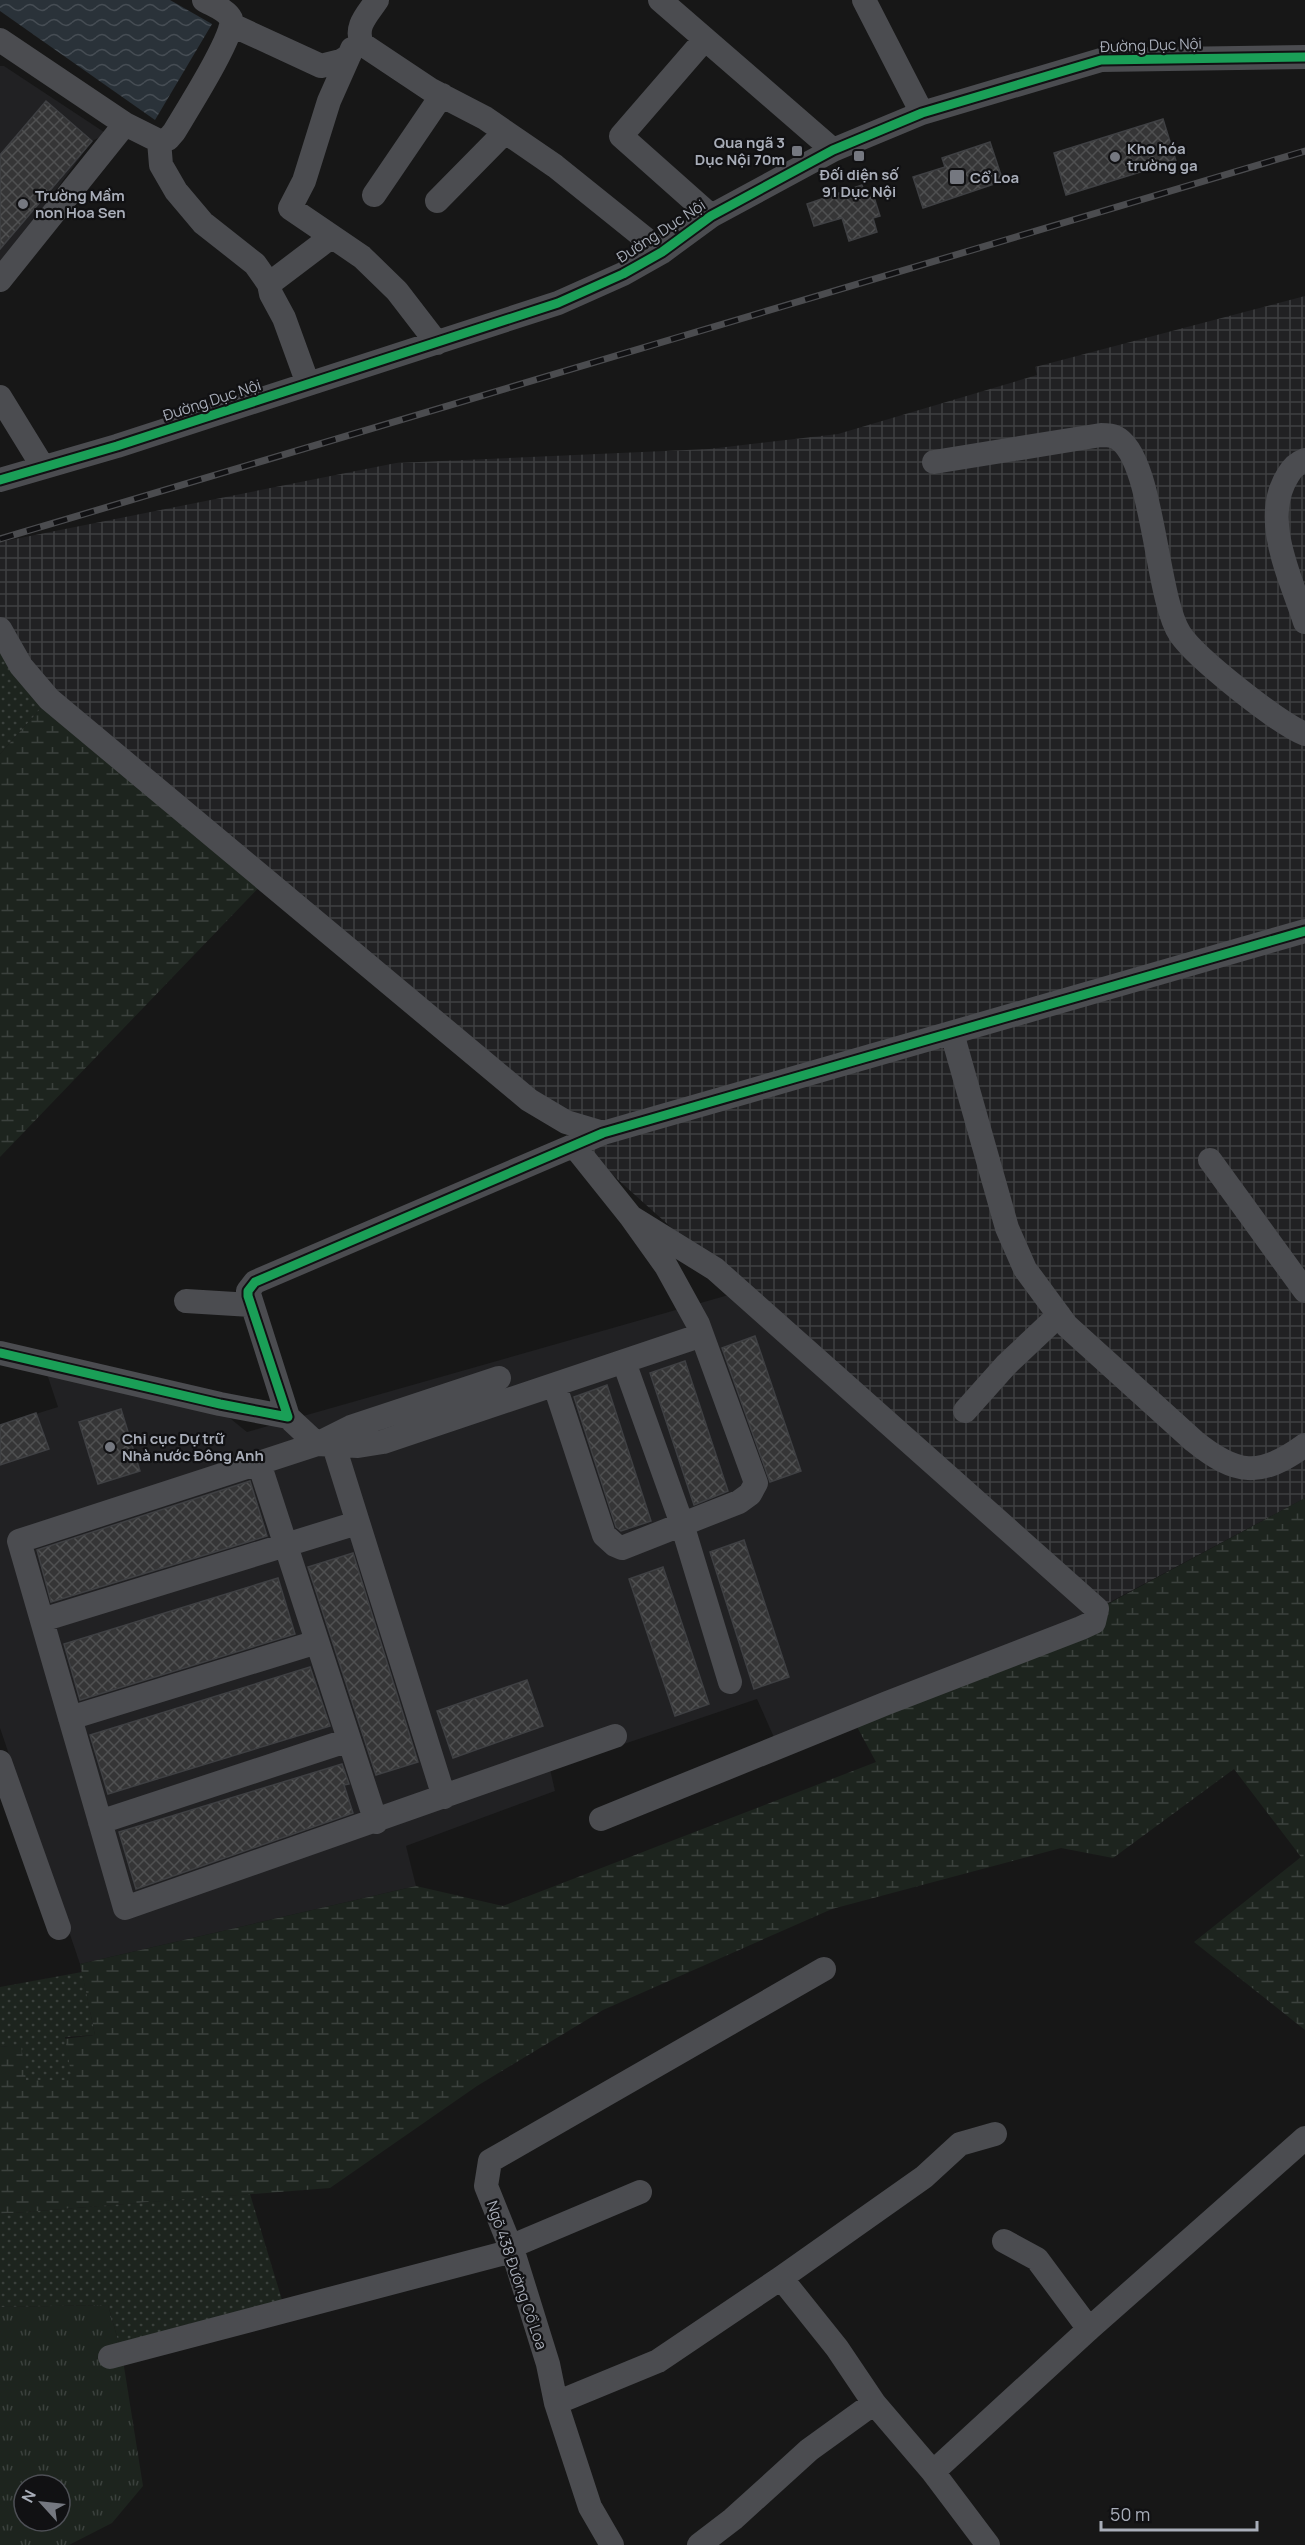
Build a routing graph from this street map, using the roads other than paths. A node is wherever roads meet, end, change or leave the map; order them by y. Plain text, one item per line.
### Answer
1 (204, 0) edge
2 (377, 0) edge
3 (660, 0) edge
4 (864, 0) edge
5 (232, 25) junction
6 (705, 39) junction
7 (0, 40) edge
8 (354, 46) junction
9 (1305, 57) edge
10 (442, 95) junction
11 (921, 113) junction
12 (125, 124) junction
13 (505, 132) junction
14 (159, 141) junction
15 (833, 150) junction
16 (374, 195) dead end
17 (437, 201) dead end
18 (711, 216) junction
19 (331, 237) junction
20 (662, 252) junction
21 (0, 280) edge
22 (269, 284) junction
23 (437, 343) junction
24 (308, 384) junction
25 (0, 397) edge
26 (1305, 460) edge
27 (934, 462) dead end
28 (43, 467) junction
29 (0, 480) edge
30 (1305, 622) edge
31 (0, 629) edge
32 (1305, 734) edge
33 (1305, 931) edge
34 (952, 1033) junction
35 (603, 1133) junction
36 (575, 1147) junction
37 (1210, 1160) dead end
38 (631, 1217) junction
39 (1305, 1291) edge
40 (186, 1301) dead end
41 (251, 1305) junction
42 (1059, 1315) junction
43 (702, 1335) junction
44 (0, 1353) edge
45 (624, 1362) junction
46 (499, 1378) dead end
47 (555, 1386) junction
48 (965, 1411) dead end
49 (288, 1417) junction
50 (326, 1445) junction
51 (1305, 1445) edge
52 (259, 1463) junction
53 (357, 1523) junction
54 (682, 1524) junction
55 (286, 1545) junction
56 (42, 1620) junction
57 (318, 1642) junction
58 (730, 1682) dead end
59 (70, 1718) junction
60 (615, 1736) dead end
61 (349, 1740) junction
62 (1, 1765) edge
63 (444, 1797) junction
64 (601, 1819) dead end
65 (100, 1822) junction
66 (376, 1822) junction
67 (59, 1928) dead end
68 (824, 1970) dead end
69 (995, 2134) dead end
70 (1305, 2138) edge
71 (640, 2192) dead end
72 (1004, 2241) dead end
73 (511, 2249) junction
74 (781, 2278) junction
75 (1089, 2329) junction
76 (110, 2357) dead end
77 (556, 2403) junction
78 (874, 2403) junction
79 (933, 2472) junction
80 (706, 2543) edge
81 (612, 2545) edge
82 (988, 2545) edge

1 - 5 street
2 - 8 street
3 - 6 street
4 - 11 street
5 - 8 street
5 - 14 street
6 - 15 street
6 - 18 street
7 - 12 street
8 - 10 street
8 - 19 street
9 - 11 street, Đường Dục Nội
10 - 13 street
10 - 16 street
11 - 15 street, Đường Dục Nội
12 - 14 street
12 - 21 street
13 - 17 street
13 - 20 street
14 - 22 street
15 - 18 street, Đường Dục Nội
18 - 20 street, Đường Dục Nội
19 - 22 street
19 - 23 street
20 - 23 street, Đường Dục Nội
22 - 24 street
23 - 24 street, Đường Dục Nội
24 - 28 street, Đường Dục Nội
25 - 28 street
26 - 30 street
27 - 32 street
28 - 29 street, Đường Dục Nội
31 - 35 street
33 - 34 street
34 - 35 street
34 - 42 street
35 - 36 street
36 - 38 street
36 - 41 street
37 - 39 street
38 - 43 street
38 - 64 street
40 - 41 street
41 - 49 street
42 - 48 street
42 - 51 street
43 - 45 street
43 - 54 street
44 - 49 street
45 - 47 street
45 - 54 street
46 - 50 street
47 - 50 street
47 - 54 street
49 - 50 street
50 - 52 street
50 - 53 street
52 - 55 street
52 - 56 street
53 - 55 street
53 - 63 street
54 - 58 street
55 - 56 street
55 - 57 street
56 - 59 street
57 - 59 street
57 - 61 street
59 - 65 street
60 - 63 street
61 - 65 street
61 - 66 street
62 - 67 street
63 - 66 street
65 - 66 street
68 - 73 street, Ngõ 438 Đường Cổ Loa
69 - 74 street
70 - 75 street
71 - 73 street
72 - 75 street
73 - 76 street
73 - 77 street, Ngõ 438 Đường Cổ Loa
74 - 77 street
74 - 78 street
75 - 79 street
77 - 81 street, Ngõ 438 Đường Cổ Loa
78 - 79 street
78 - 80 street
79 - 82 street

